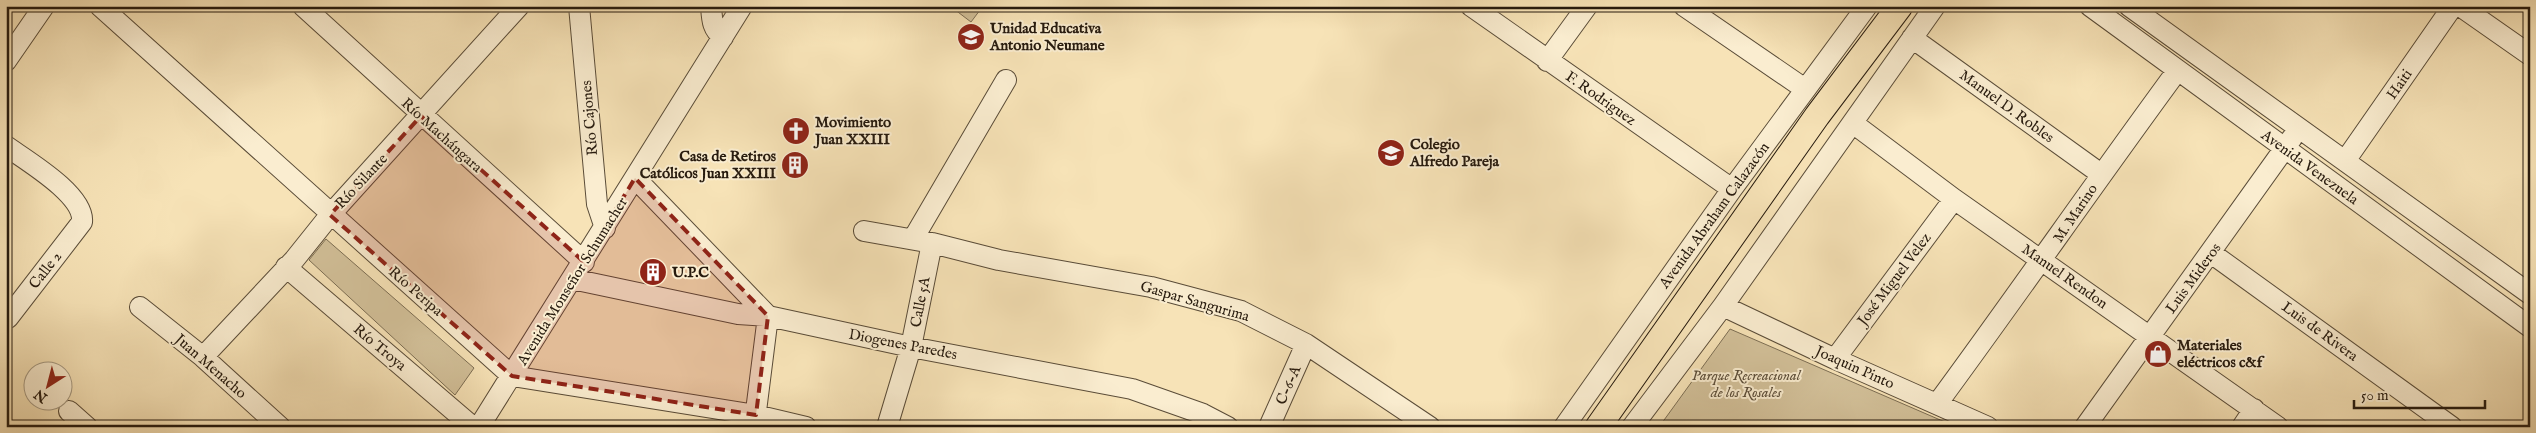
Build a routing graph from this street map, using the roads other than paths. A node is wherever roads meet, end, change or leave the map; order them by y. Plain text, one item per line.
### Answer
1 (44, 6) edge
2 (100, 6) edge
3 (303, 6) edge
4 (519, 6) edge
5 (579, 6) edge
6 (711, 6) edge
7 (742, 6) edge
8 (1471, 6) edge
9 (1587, 6) edge
10 (1684, 6) edge
11 (1868, 6) edge
12 (1900, 6) edge
13 (1935, 6) edge
14 (2090, 6) edge
15 (2129, 6) edge
16 (2453, 6) edge
17 (2460, 6) edge
18 (1708, 13) edge
19 (723, 37) junction
20 (1912, 38) junction
21 (2528, 49) edge
22 (6, 61) edge
23 (1547, 61) junction
24 (2177, 71) junction
25 (1006, 80) dead end
26 (1805, 89) junction
27 (421, 116) junction
28 (1854, 124) junction
29 (2299, 128) junction
30 (6, 146) edge
31 (2284, 148) junction
32 (2345, 161) junction
33 (2101, 174) junction
34 (635, 178) junction
35 (1732, 189) junction
36 (1954, 199) junction
37 (330, 215) junction
38 (605, 228) junction
39 (864, 231) dead end
40 (923, 241) junction
41 (2211, 253) junction
42 (2043, 260) junction
43 (584, 262) junction
44 (286, 267) junction
45 (572, 279) junction
46 (2530, 294) edge
47 (1723, 306) junction
48 (140, 307) dead end
49 (768, 316) junction
50 (8, 318) dead end
51 (2530, 327) edge
52 (2151, 336) junction
53 (1306, 344) junction
54 (911, 347) junction
55 (204, 356) junction
56 (1835, 359) junction
57 (512, 376) junction
58 (1937, 404) junction
59 (2254, 410) junction
60 (70, 411) dead end
61 (755, 421) edge
62 (87, 427) edge
63 (280, 427) edge
64 (473, 427) edge
65 (479, 427) edge
66 (806, 427) edge
67 (887, 427) edge
68 (1228, 427) edge
69 (1269, 427) edge
70 (1430, 427) edge
71 (1564, 427) edge
72 (1598, 427) edge
73 (1632, 427) edge
74 (1988, 427) edge
75 (2085, 427) edge
76 (2242, 427) edge
77 (2278, 427) edge
78 (2452, 427) edge

1 - 22 street
2 - 37 street, Río Peripa
3 - 27 street, Río Machángara
4 - 27 street, Río Silante
5 - 38 street, Río Cajones
6 - 19 street
7 - 19 street, Avenida Monseñor Schumacher
8 - 23 street, F. Rodriguez
9 - 23 street
10 - 18 street
11 - 26 street, Avenida Abraham Calazacón
12 - 72 main road, Avenida Abraham Calazacón
13 - 20 street
14 - 24 street, Avenida Venezuela
15 - 29 street, Avenida Venezuela
16 - 32 street, Haiti
17 - 21 street
18 - 26 street
19 - 34 street, Avenida Monseñor Schumacher
20 - 28 street
20 - 33 street, Manuel D. Robles
23 - 35 street, F. Rodriguez
24 - 31 street, Avenida Venezuela
24 - 33 street, M. Marino
25 - 40 street
26 - 35 street, Avenida Abraham Calazacón
27 - 37 street, Río Silante
27 - 43 street, Río Machángara
28 - 36 street, Manuel Rendon
28 - 47 street
29 - 31 street, Luis Mideros
29 - 32 street, Avenida Venezuela
30 - 50 street, Calle 2
31 - 41 street, Luis Mideros
31 - 51 street, Avenida Venezuela
32 - 46 street, Avenida Venezuela
33 - 42 street, M. Marino
34 - 38 street, Avenida Monseñor Schumacher
34 - 49 street
35 - 71 street, Avenida Abraham Calazacón
36 - 42 street, Manuel Rendon
36 - 56 street, José Miguel Velez
37 - 44 street, Río Silante
37 - 57 street, Río Peripa
38 - 43 street, Avenida Monseñor Schumacher
39 - 40 street
40 - 53 street, Gaspar Sangurima
40 - 54 street, Calle 5A
41 - 52 street, Luis Mideros
41 - 78 street, Luis de Rivera
42 - 52 street, Manuel Rendon
42 - 58 street, M. Marino
43 - 45 street, Avenida Monseñor Schumacher
44 - 55 street, Río Silante
44 - 64 street, Río Troya
45 - 49 street, Diogenes Paredes
45 - 57 street, Avenida Monseñor Schumacher
47 - 56 street, Joaquin Pinto
47 - 73 street
48 - 55 street, Juan Menacho
49 - 54 street, Diogenes Paredes
49 - 61 street
52 - 59 street, Manuel Rendon
52 - 75 street, Luis Mideros
53 - 69 street, C-6-A
53 - 70 street, Gaspar Sangurima
54 - 67 street, Calle 5A
54 - 68 street, Diogenes Paredes
55 - 63 street, Juan Menacho
56 - 58 street, Joaquin Pinto
57 - 61 street
57 - 65 street, Avenida Monseñor Schumacher
58 - 74 street, Joaquin Pinto
59 - 76 street
59 - 77 street, Manuel Rendon
60 - 62 street
61 - 66 street

